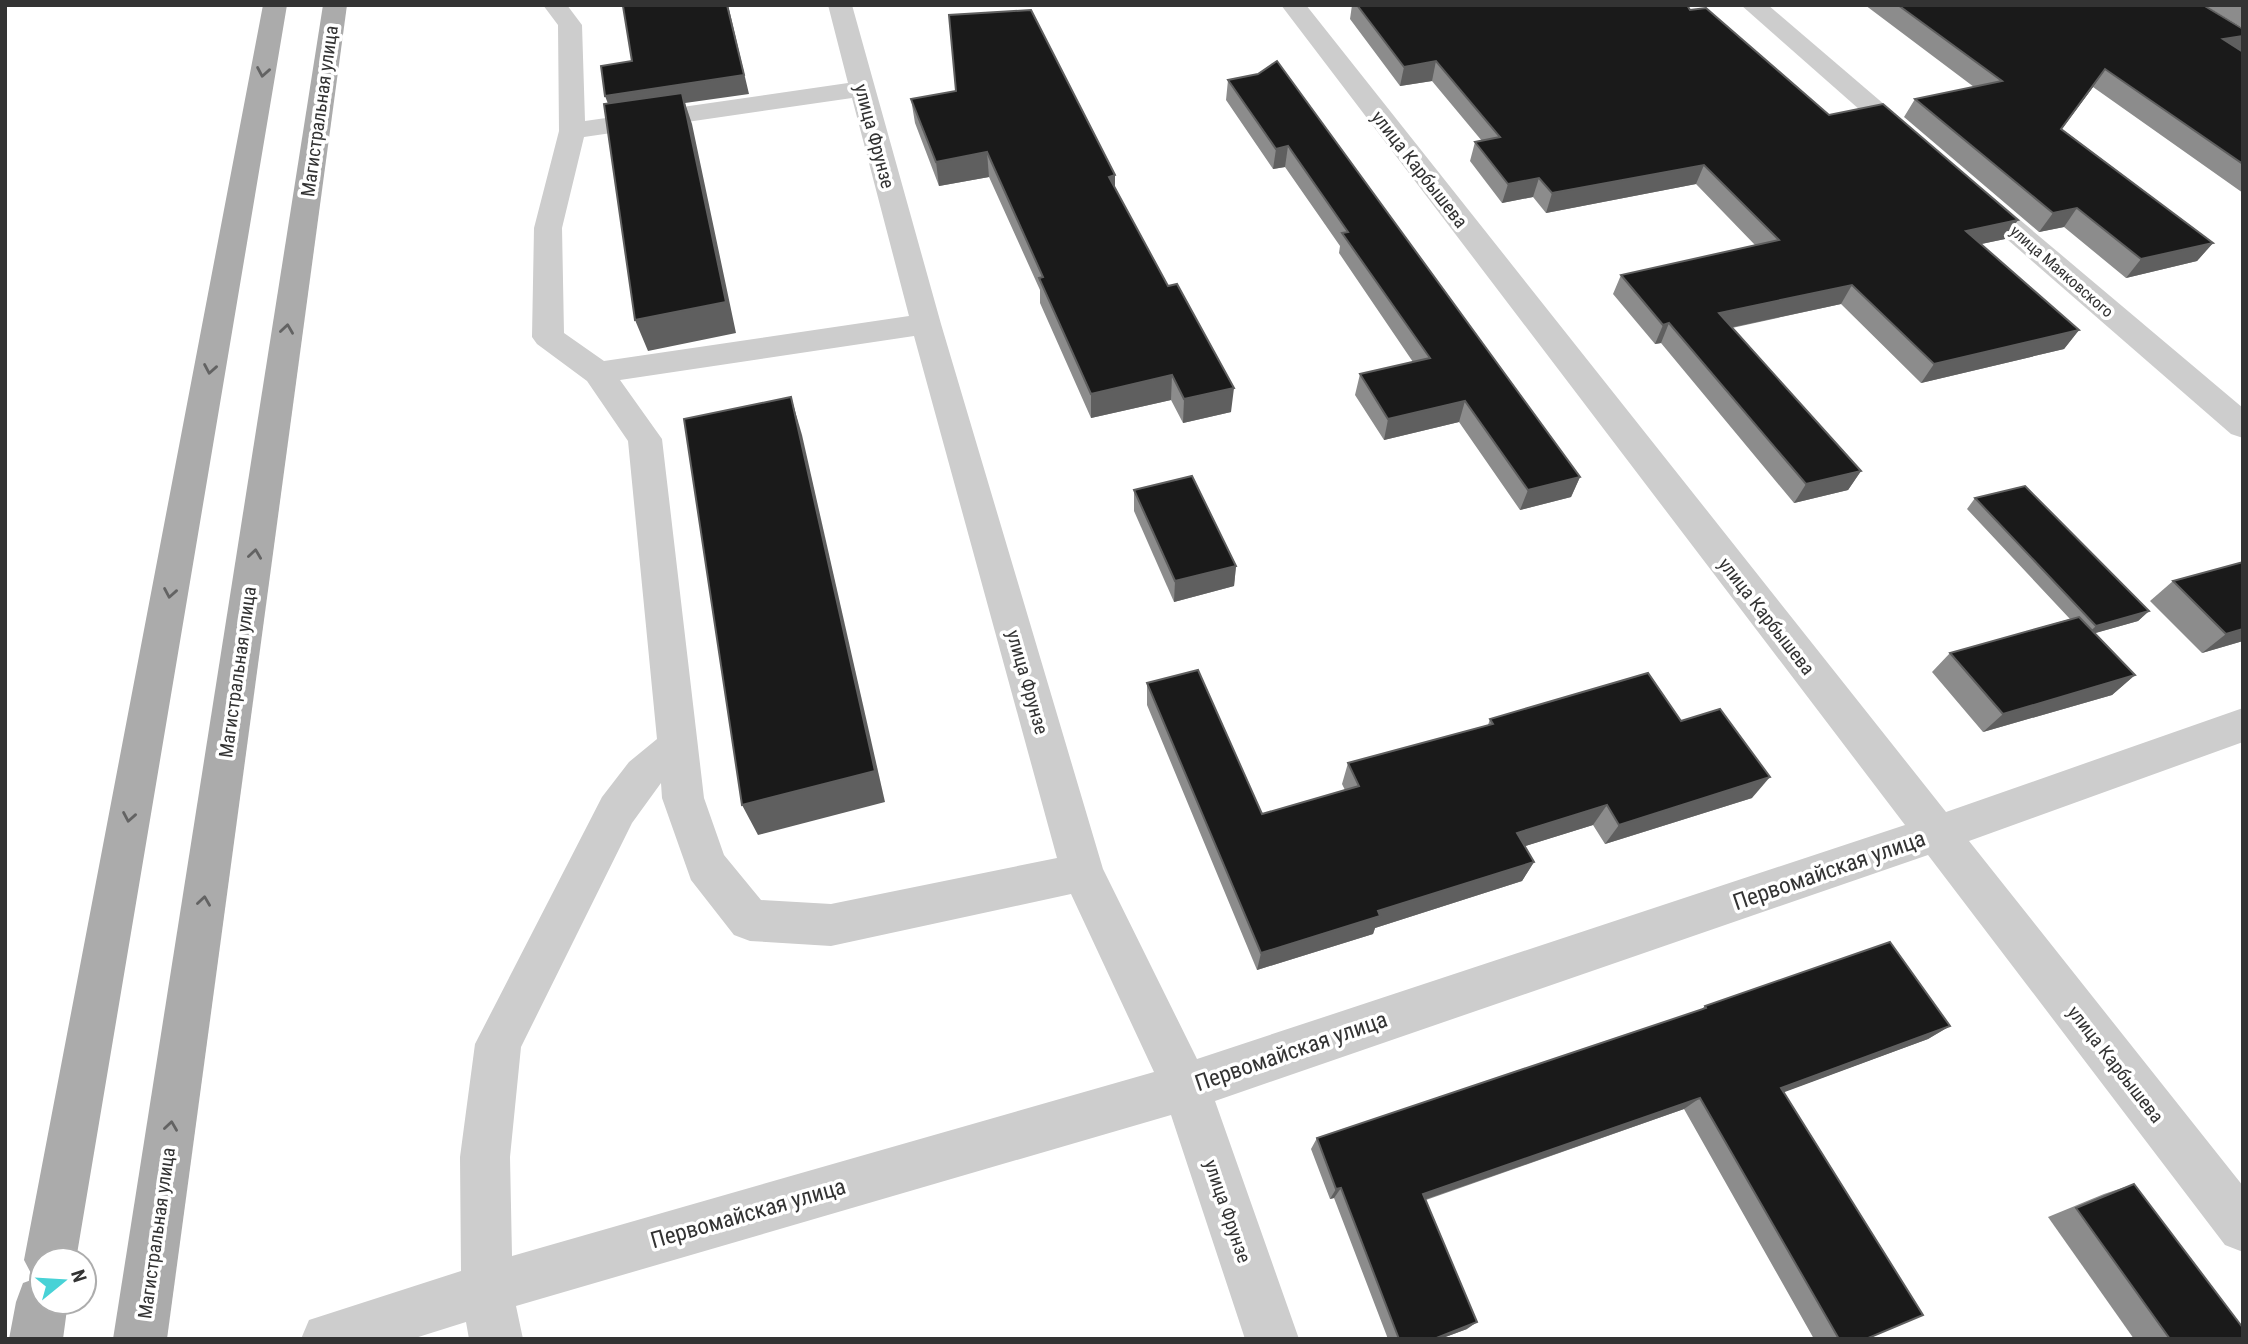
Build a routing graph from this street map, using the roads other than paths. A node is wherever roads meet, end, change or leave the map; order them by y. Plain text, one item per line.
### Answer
1 (281, 5) edge
2 (335, 5) edge
3 (555, 5) edge
4 (840, 5) edge
5 (1293, 5) edge
6 (1753, 5) edge
7 (275, 6) edge
8 (862, 89) junction
9 (572, 131) junction
10 (926, 324) junction
11 (598, 373) junction
12 (2243, 426) edge
13 (2243, 725) edge
14 (678, 745) junction
15 (1936, 834) junction
16 (1082, 872) junction
17 (1186, 1087) junction
18 (2243, 1227) edge
19 (53, 1246) edge
20 (487, 1289) junction
21 (40, 1316) edge
22 (36, 1339) edge
23 (140, 1339) edge
24 (328, 1339) edge
25 (496, 1339) edge
26 (1272, 1339) edge

1 - 7 street
23 -> 2 main road, Магистральная улица
3 - 9 street
4 - 8 street, улица Фрунзе
5 - 15 street, улица Карбышева
6 - 12 street, улица Маяковского
7 -> 19 main road
8 - 9 street
8 - 10 street, улица Фрунзе
9 - 11 street
10 - 11 street
10 - 16 street, улица Фрунзе
11 - 14 street
13 - 15 street, Первомайская улица
14 - 16 street
14 - 20 street
15 - 17 street, Первомайская улица
15 - 18 street, улица Карбышева
16 - 17 street, улица Фрунзе
17 - 20 street, Первомайская улица
17 - 26 street, улица Фрунзе
20 - 24 street, Первомайская улица
20 - 25 street
21 - 22 main road

